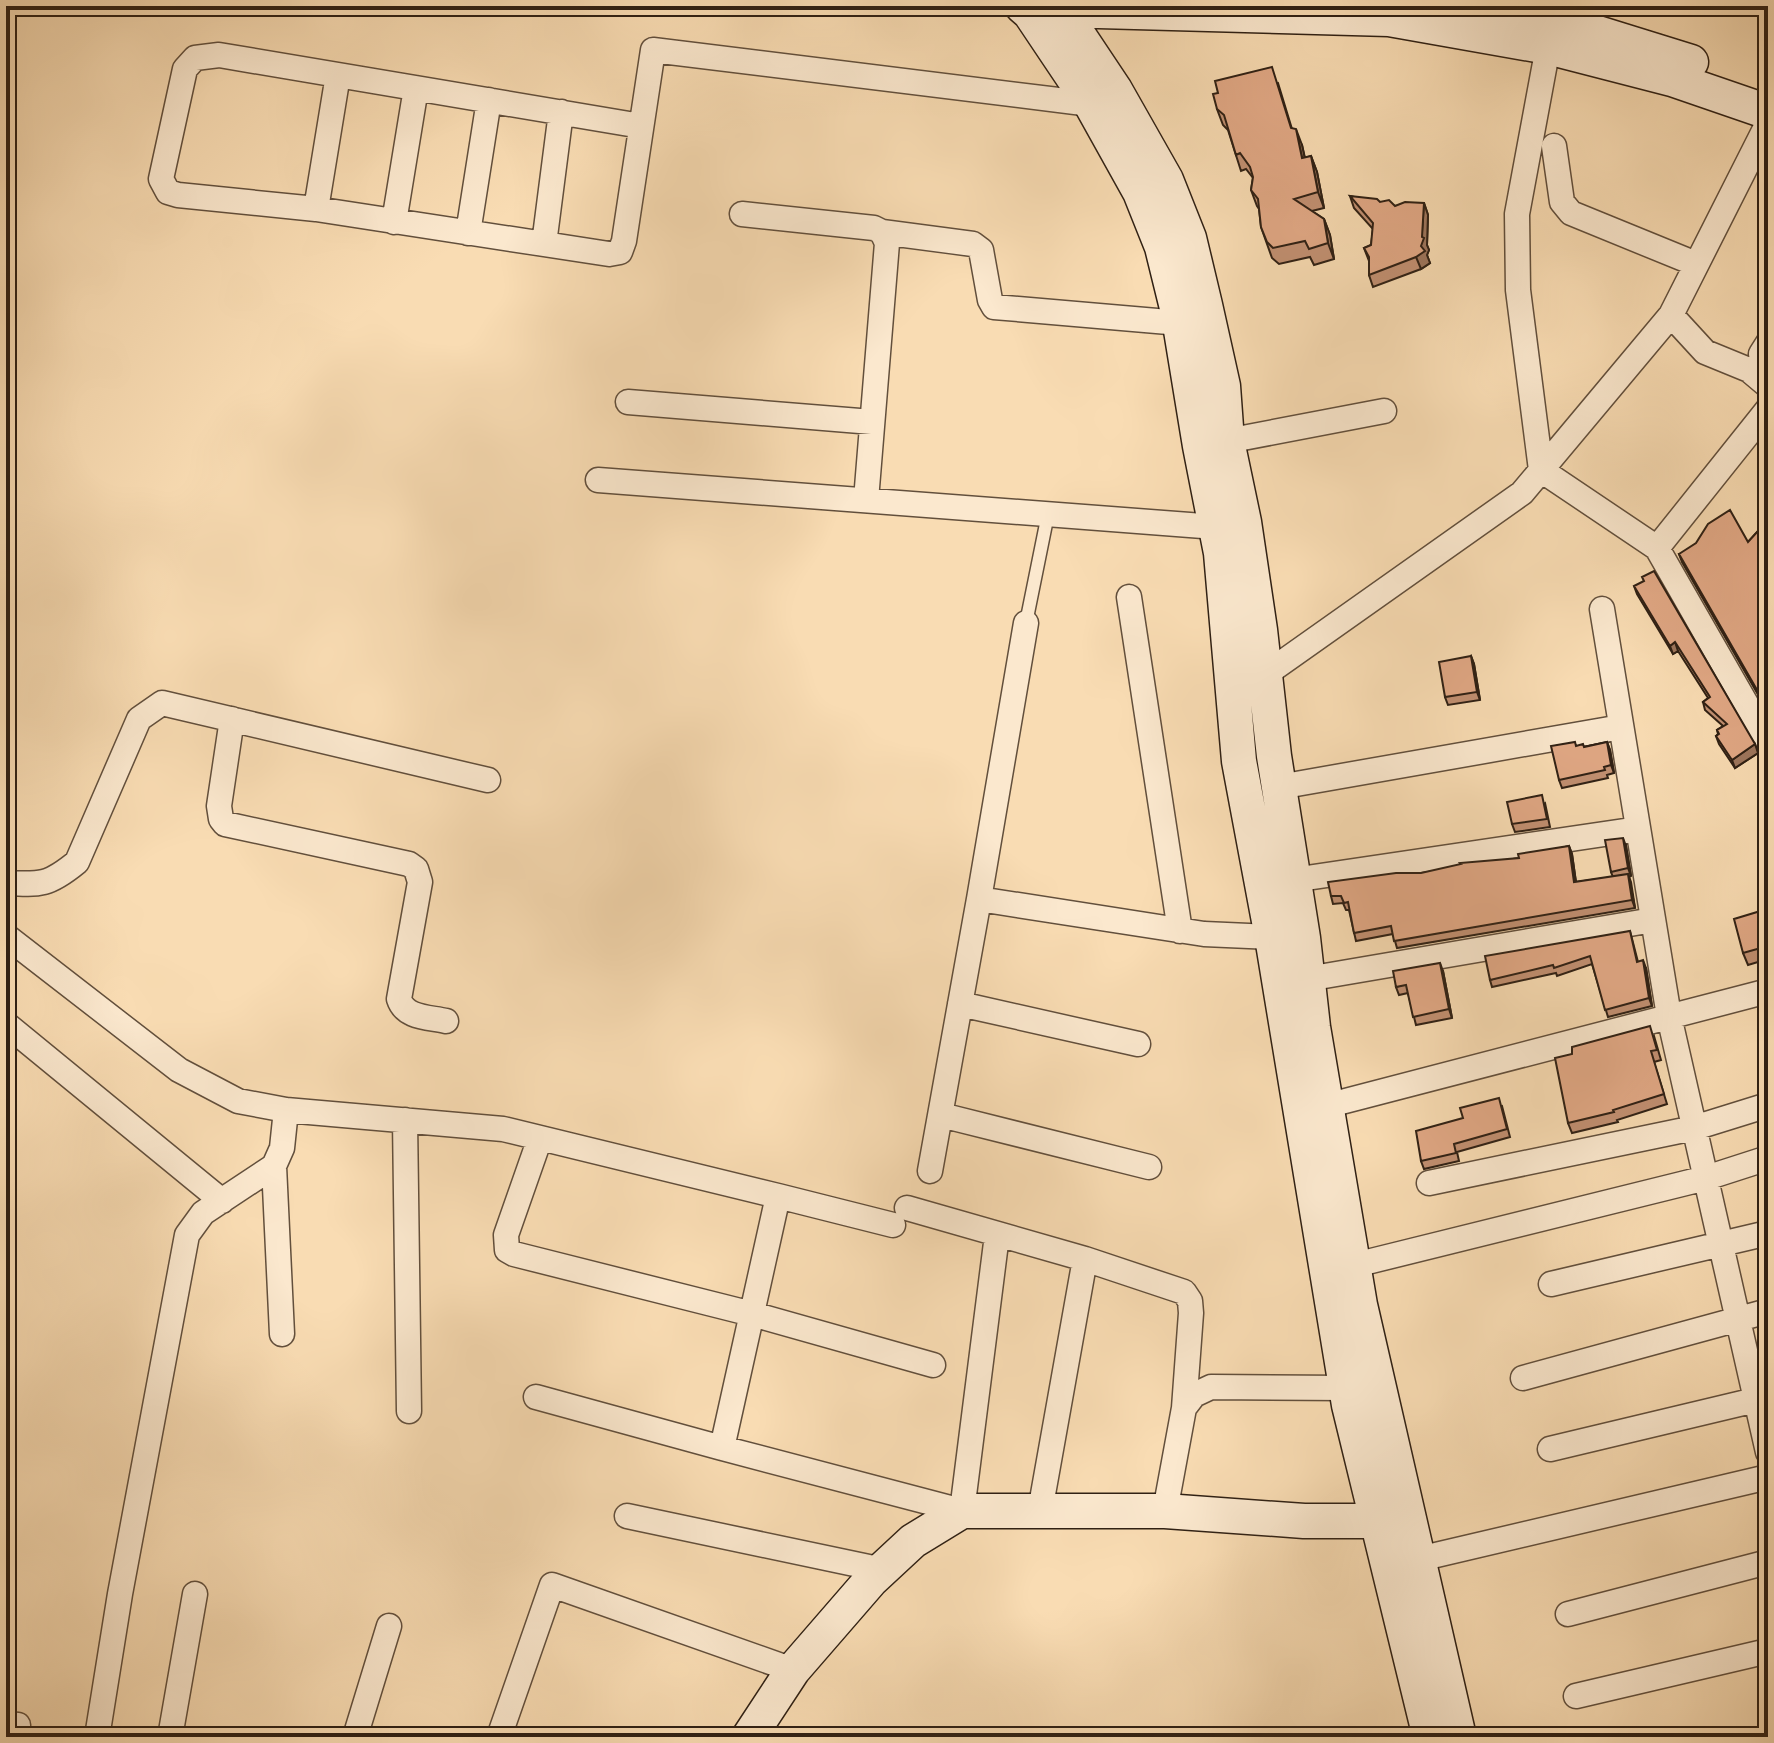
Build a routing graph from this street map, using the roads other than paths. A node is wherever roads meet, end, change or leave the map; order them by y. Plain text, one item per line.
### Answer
1 (1475, 6) edge
2 (1044, 9) edge
3 (1548, 47) junction
4 (338, 75) junction
5 (416, 88) junction
6 (1768, 88) edge
7 (489, 100) junction
8 (1091, 104) junction
9 (561, 112) junction
10 (1768, 112) edge
11 (1768, 123) edge
12 (641, 126) junction
13 (1554, 146) dead end
14 (316, 209) junction
15 (742, 214) dead end
16 (394, 222) junction
17 (882, 232) junction
18 (468, 233) junction
19 (544, 244) junction
20 (1696, 264) junction
21 (1671, 315) junction
22 (1180, 323) junction
23 (1768, 386) edge
24 (628, 402) dead end
25 (1768, 409) edge
26 (1384, 411) dead end
27 (872, 422) junction
28 (1227, 441) junction
29 (1541, 470) junction
30 (598, 480) dead end
31 (866, 500) junction
32 (1048, 514) junction
33 (1216, 527) junction
34 (1657, 548) junction
35 (1129, 597) dead end
36 (1602, 609) dead end
37 (1026, 623) joint
38 (1266, 674) junction
39 (232, 719) junction
40 (1621, 727) junction
41 (1768, 742) edge
42 (488, 780) dead end
43 (1279, 787) junction
44 (1638, 829) junction
45 (1293, 880) junction
46 (6, 883) edge
47 (979, 899) junction
48 (1653, 920) junction
49 (1180, 931) junction
50 (6, 936) edge
51 (1272, 937) junction
52 (1307, 979) junction
53 (1768, 991) edge
54 (960, 1004) junction
55 (1669, 1016) junction
56 (446, 1021) dead end
57 (6, 1024) edge
58 (1138, 1044) dead end
59 (1768, 1105) edge
60 (1326, 1106) junction
61 (286, 1110) junction
62 (941, 1115) junction
63 (405, 1120) junction
64 (1694, 1128) junction
65 (540, 1138) junction
66 (1768, 1158) edge
67 (274, 1166) junction
68 (1149, 1167) dead end
69 (930, 1171) dead end
70 (1706, 1178) junction
71 (1429, 1183) dead end
72 (778, 1196) junction
73 (222, 1201) junction
74 (997, 1235) junction
75 (1768, 1236) edge
76 (1721, 1249) junction
77 (1085, 1259) junction
78 (1355, 1265) junction
79 (1551, 1284) dead end
80 (1768, 1311) edge
81 (752, 1314) junction
82 (1738, 1319) junction
83 (282, 1334) dead end
84 (933, 1365) dead end
85 (1523, 1378) dead end
86 (1346, 1388) junction
87 (536, 1397) dead end
88 (1762, 1399) edge
89 (1184, 1408) junction
90 (409, 1411) dead end
91 (722, 1448) junction
92 (1550, 1449) dead end
93 (1768, 1452) edge
94 (1768, 1477) edge
95 (962, 1511) junction
96 (1040, 1511) junction
97 (1165, 1511) junction
98 (627, 1516) dead end
99 (1395, 1521) junction
100 (1419, 1559) junction
101 (1768, 1562) edge
102 (883, 1570) junction
103 (195, 1594) dead end
104 (1568, 1614) dead end
105 (389, 1626) dead end
106 (1768, 1649) edge
107 (1646, 1669) dead end
108 (793, 1670) junction
109 (1576, 1696) dead end
110 (97, 1737) edge
111 (170, 1737) edge
112 (355, 1737) edge
113 (499, 1737) edge
114 (749, 1737) edge
115 (1430, 1737) edge
116 (1459, 1737) edge

1 - 6 main road
2 - 3 main road
2 - 8 main road
2 - 28 main road
3 - 10 main road
3 - 29 street
4 - 5 street
4 - 14 street
4 - 14 street
5 - 7 street
5 - 16 street
7 - 9 street
7 - 18 street
8 - 12 street
8 - 22 main road
9 - 12 street
9 - 19 street
11 - 20 street
12 - 19 street
13 - 20 street
14 - 16 street
15 - 17 street
16 - 18 street
17 - 22 street
17 - 27 street
18 - 19 street
20 - 21 street
21 - 23 street
21 - 29 street
22 - 33 main road
24 - 27 street
25 - 34 street
26 - 28 street
27 - 31 street
28 - 38 main road
29 - 34 street
29 - 38 street
30 - 31 street
31 - 32 street
32 - 33 street
32 - 37 lane
33 - 51 main road
34 - 41 street
35 - 49 street
36 - 40 street
37 - 47 street
38 - 43 main road
39 - 42 street
39 - 46 street
39 - 56 street
40 - 43 street
40 - 44 street
43 - 45 main road
44 - 45 street
44 - 48 street
45 - 52 main road
47 - 49 street
47 - 54 street
48 - 52 street
48 - 55 street
49 - 51 street
50 - 61 street
51 - 86 main road
52 - 60 main road
53 - 55 street
54 - 58 street
54 - 62 street
55 - 60 street
55 - 64 street
57 - 73 street
59 - 64 street
60 - 78 main road
61 - 63 street
61 - 67 street
62 - 68 street
62 - 69 street
63 - 65 street
63 - 90 street
64 - 70 street
64 - 71 street
65 - 72 street
65 - 81 street
66 - 70 street
67 - 73 street
67 - 83 street
70 - 76 street
70 - 78 street
72 - 74 street
72 - 81 street
73 - 110 street
74 - 77 street
74 - 95 street
75 - 76 street
76 - 79 street
76 - 82 street
77 - 89 street
77 - 96 street
78 - 99 main road
80 - 82 street
81 - 84 street
81 - 91 street
82 - 85 street
82 - 88 street
86 - 89 street
86 - 99 main road
87 - 91 street
88 - 92 street
88 - 93 street
89 - 97 street
91 - 95 street
94 - 100 street
95 - 96 main road
95 - 102 main road
96 - 97 main road
97 - 99 main road
98 - 102 street
99 - 100 main road
99 - 115 main road
100 - 116 main road
101 - 104 street
102 - 108 main road
103 - 111 street
105 - 112 street
106 - 107 street
106 - 109 street
108 - 113 street
108 - 114 main road

